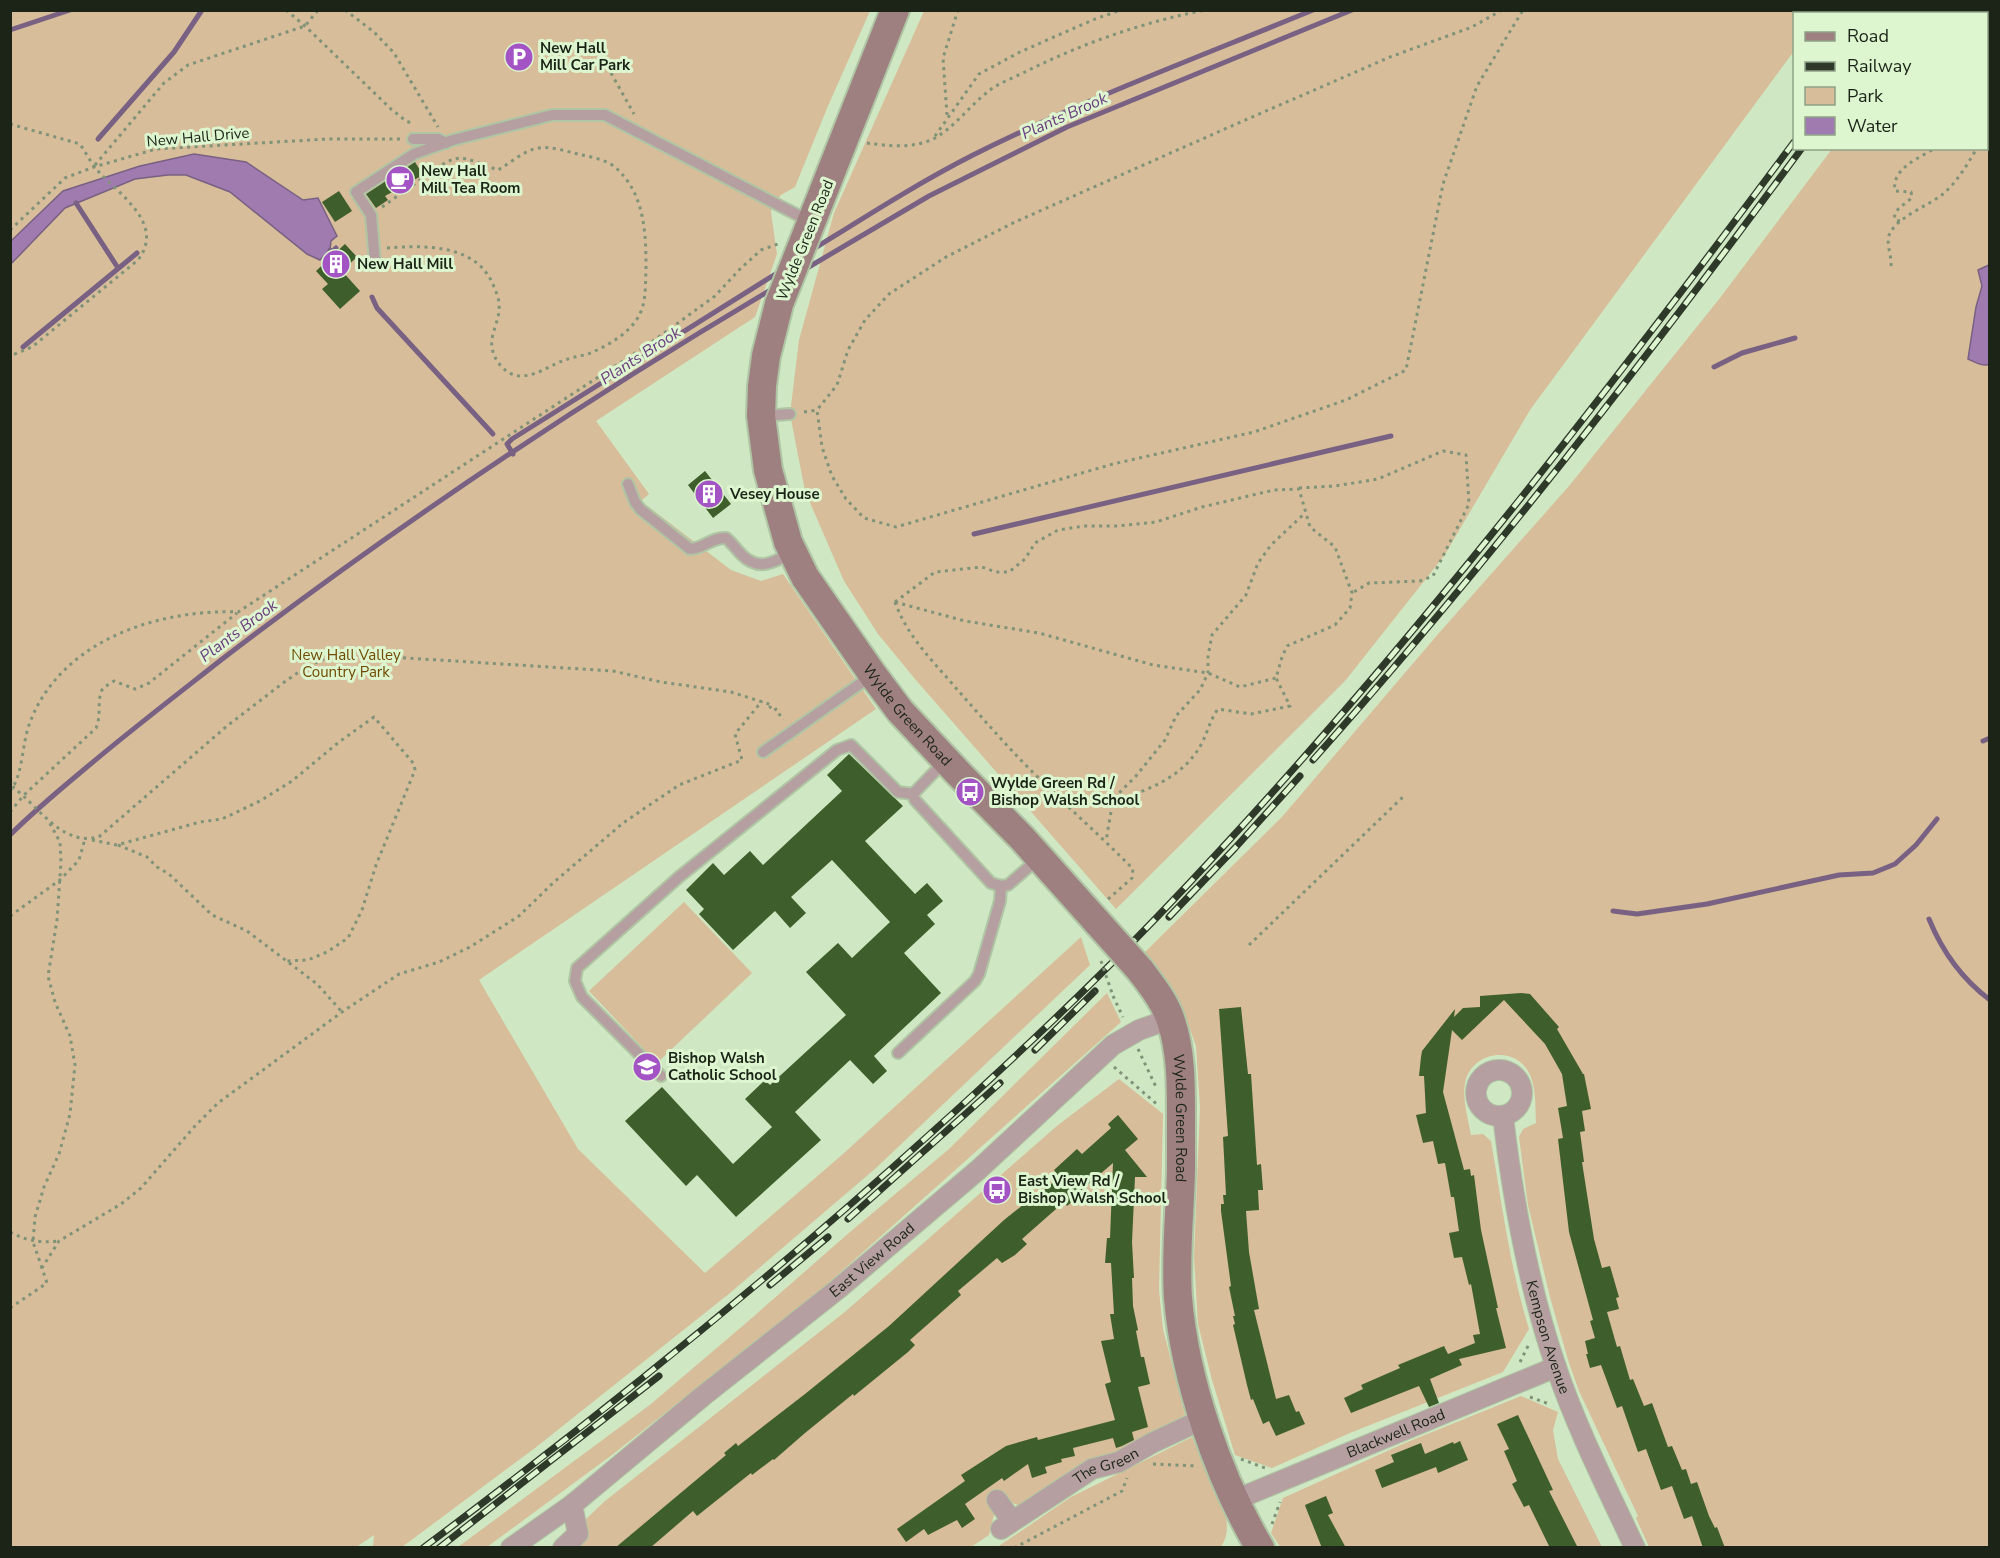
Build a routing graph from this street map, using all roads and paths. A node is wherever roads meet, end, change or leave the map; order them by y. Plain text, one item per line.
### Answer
1 (286, 10) edge
2 (318, 10) edge
3 (345, 10) edge
4 (895, 10) edge
5 (958, 10) edge
6 (1121, 10) edge
7 (1205, 10) edge
8 (1502, 10) edge
9 (1523, 10) edge
10 (305, 26) junction
11 (611, 73) dead end
12 (947, 117) junction
13 (10, 124) edge
14 (647, 136) junction
15 (846, 137) junction
16 (934, 139) junction
17 (413, 140) joint
18 (442, 141) junction
19 (1931, 150) edge
20 (1976, 150) edge
21 (416, 153) junction
22 (94, 167) junction
23 (427, 175) junction
24 (370, 215) junction
25 (803, 218) junction
26 (1902, 221) junction
27 (10, 230) edge
28 (374, 249) junction
29 (375, 262) dead end
30 (1891, 266) dead end
31 (10, 356) edge
32 (790, 414) dead end
33 (761, 416) junction
34 (628, 484) dead end
35 (1291, 489) junction
36 (1304, 513) junction
37 (793, 552) junction
38 (1352, 593) junction
39 (895, 602) junction
40 (238, 612) junction
41 (1208, 673) junction
42 (873, 675) junction
43 (1276, 678) junction
44 (762, 701) junction
45 (791, 733) junction
46 (763, 752) dead end
47 (945, 760) junction
48 (10, 779) edge
49 (12, 790) edge
50 (913, 794) junction
51 (24, 795) junction
52 (1405, 795) dead end
53 (1113, 800) junction
54 (10, 812) edge
55 (47, 818) junction
56 (86, 839) junction
57 (1106, 841) junction
58 (117, 845) junction
59 (1040, 858) junction
60 (60, 880) junction
61 (1001, 886) junction
62 (1100, 914) junction
63 (10, 916) edge
64 (1249, 945) dead end
65 (1099, 956) dead end
66 (286, 961) junction
67 (1113, 996) dead end
68 (342, 1012) junction
69 (1170, 1019) junction
70 (1131, 1049) dead end
71 (898, 1053) dead end
72 (661, 1076) dead end
73 (1161, 1098) dead end
74 (1503, 1116) dead end
75 (10, 1232) edge
76 (58, 1241) junction
77 (33, 1242) junction
78 (42, 1268) junction
79 (10, 1308) edge
80 (1556, 1367) junction
81 (1203, 1419) junction
82 (1147, 1465) dead end
83 (1222, 1469) junction
84 (1129, 1475) dead end
85 (997, 1500) dead end
86 (1235, 1500) junction
87 (572, 1505) junction
88 (1257, 1547) edge
89 (511, 1548) edge
90 (563, 1548) edge
91 (1014, 1548) edge
92 (1635, 1548) edge

1 - 10 path
2 - 10 path
3 - 18 path
4 - 15 street, Wylde Green Road
5 - 12 path
6 - 12 path
7 - 16 path
8 - 9 path
10 - 18 path
10 - 22 path
11 - 14 path
12 - 16 path
13 - 22 path
14 - 18 lane
14 - 25 lane
15 - 16 path
15 - 25 street, Wylde Green Road
17 - 18 lane
17 - 22 path, New Hall Drive
18 - 21 lane
19 - 26 path
20 - 26 path
21 - 23 path
21 - 24 lane
22 - 27 path, New Hall Drive
22 - 31 path
23 - 24 path
23 - 28 path
24 - 28 lane
25 - 33 street, Wylde Green Road
25 - 40 path
26 - 30 path
28 - 29 lane
32 - 33 lane
33 - 37 street, Wylde Green Road
34 - 37 lane
35 - 36 path
35 - 38 path
35 - 39 path
36 - 38 path
36 - 41 path
37 - 42 street, Wylde Green Road
38 - 43 path
39 - 41 path
39 - 57 path
40 - 49 path
40 - 51 path
41 - 43 path
41 - 53 path
42 - 45 lane
42 - 47 street, Wylde Green Road
43 - 53 path
44 - 45 path
44 - 56 path
44 - 68 path
45 - 46 lane
47 - 50 lane
47 - 59 street, Wylde Green Road
48 - 49 path
49 - 51 path
50 - 61 lane
50 - 72 lane
51 - 54 path
51 - 55 path
52 - 64 path
53 - 57 path
55 - 56 path
55 - 60 path
56 - 58 path
56 - 60 path
57 - 62 path
58 - 66 path
58 - 66 path
59 - 61 lane
59 - 62 street, Wylde Green Road
60 - 63 path
60 - 77 path
61 - 71 lane
62 - 69 street, Wylde Green Road, bridge
65 - 67 path, bridge
66 - 68 path
68 - 76 path
69 - 81 street, Wylde Green Road
69 - 87 street, East View Road
70 - 73 path
74 - 80 street, Kempson Avenue
75 - 77 path
76 - 77 path
76 - 78 path
77 - 78 path
78 - 79 path
80 - 86 street, Blackwell Road
80 - 92 street, Kempson Avenue
81 - 83 street, Wylde Green Road
81 - 85 street, The Green
82 - 83 path
83 - 86 street, Wylde Green Road
84 - 91 path
86 - 88 street, Wylde Green Road
87 - 89 street, East View Road
87 - 90 street

